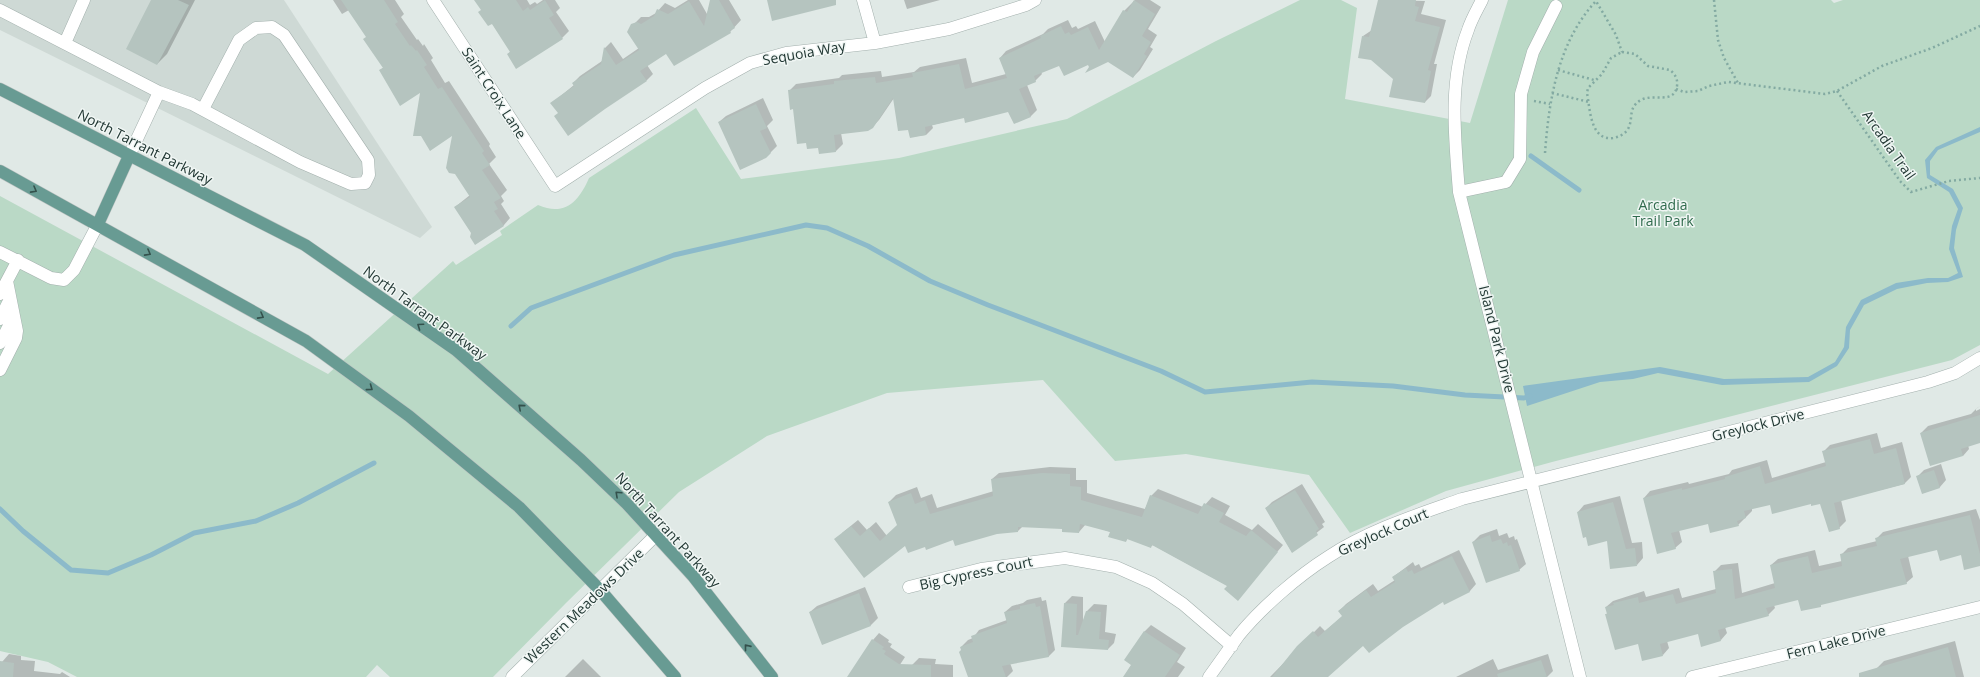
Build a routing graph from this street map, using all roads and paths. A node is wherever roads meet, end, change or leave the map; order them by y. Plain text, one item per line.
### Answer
1 (84, 0) edge
2 (433, 0) edge
3 (863, 0) edge
4 (1035, 0) edge
5 (1482, 0) edge
6 (1714, 0) edge
7 (1556, 6) dead end
8 (0, 10) edge
9 (1980, 26) edge
10 (876, 42) junction
11 (65, 43) junction
12 (1622, 52) junction
13 (1558, 70) junction
14 (1595, 80) junction
15 (1738, 83) junction
16 (0, 89) edge
17 (1676, 89) junction
18 (1837, 91) junction
19 (159, 92) junction
20 (1552, 93) junction
21 (1589, 102) junction
22 (203, 109) junction
23 (1545, 153) dead end
24 (130, 156) junction
25 (0, 171) edge
26 (1980, 178) edge
27 (555, 186) joint
28 (1459, 192) junction
29 (98, 224) junction
30 (0, 252) edge
31 (18, 260) junction
32 (5, 296) edge
33 (14, 316) junction
34 (0, 319) edge
35 (0, 343) edge
36 (1980, 358) edge
37 (0, 370) edge
38 (1532, 482) junction
39 (656, 535) junction
40 (909, 587) dead end
41 (601, 591) junction
42 (1980, 608) edge
43 (1232, 646) junction
44 (512, 677) edge
45 (675, 677) edge
46 (772, 677) edge
47 (1209, 677) edge
48 (1580, 677) edge
49 (1692, 677) edge

1 - 11 street
2 - 27 street, Saint Croix Lane
3 - 10 street
4 - 10 street, Sequoia Way
5 - 28 street, Island Park Drive
6 - 15 path
7 - 28 street
8 - 11 street
9 - 18 path
10 - 27 street, Sequoia Way
11 - 19 street
12 - 13 path
12 - 14 path
12 - 17 path
13 - 14 path
13 - 20 path
14 - 21 path
15 - 17 path
15 - 18 path
16 - 24 main road, North Tarrant Parkway
17 - 21 path
18 - 26 path, Arcadia Trail
19 - 22 street
19 - 24 street
20 - 21 path
20 - 23 path
22 - 22 street
24 - 29 main road
39 -> 24 main road, North Tarrant Parkway
25 -> 29 main road
28 - 38 street, Island Park Drive
29 - 31 street
29 -> 41 main road
30 - 31 street
31 - 32 street
32 - 33 street
32 - 34 street
33 - 35 street
33 - 37 street
36 - 38 street, Greylock Drive
38 - 43 street, Greylock Court
38 - 48 street, Island Park Drive
39 - 41 street, Western Meadows Drive
46 -> 39 main road, North Tarrant Parkway
40 - 43 street, Big Cypress Court
41 - 44 street, Western Meadows Drive
41 - 45 main road
42 - 49 street, Fern Lake Drive
43 - 47 street, Greylock Court

